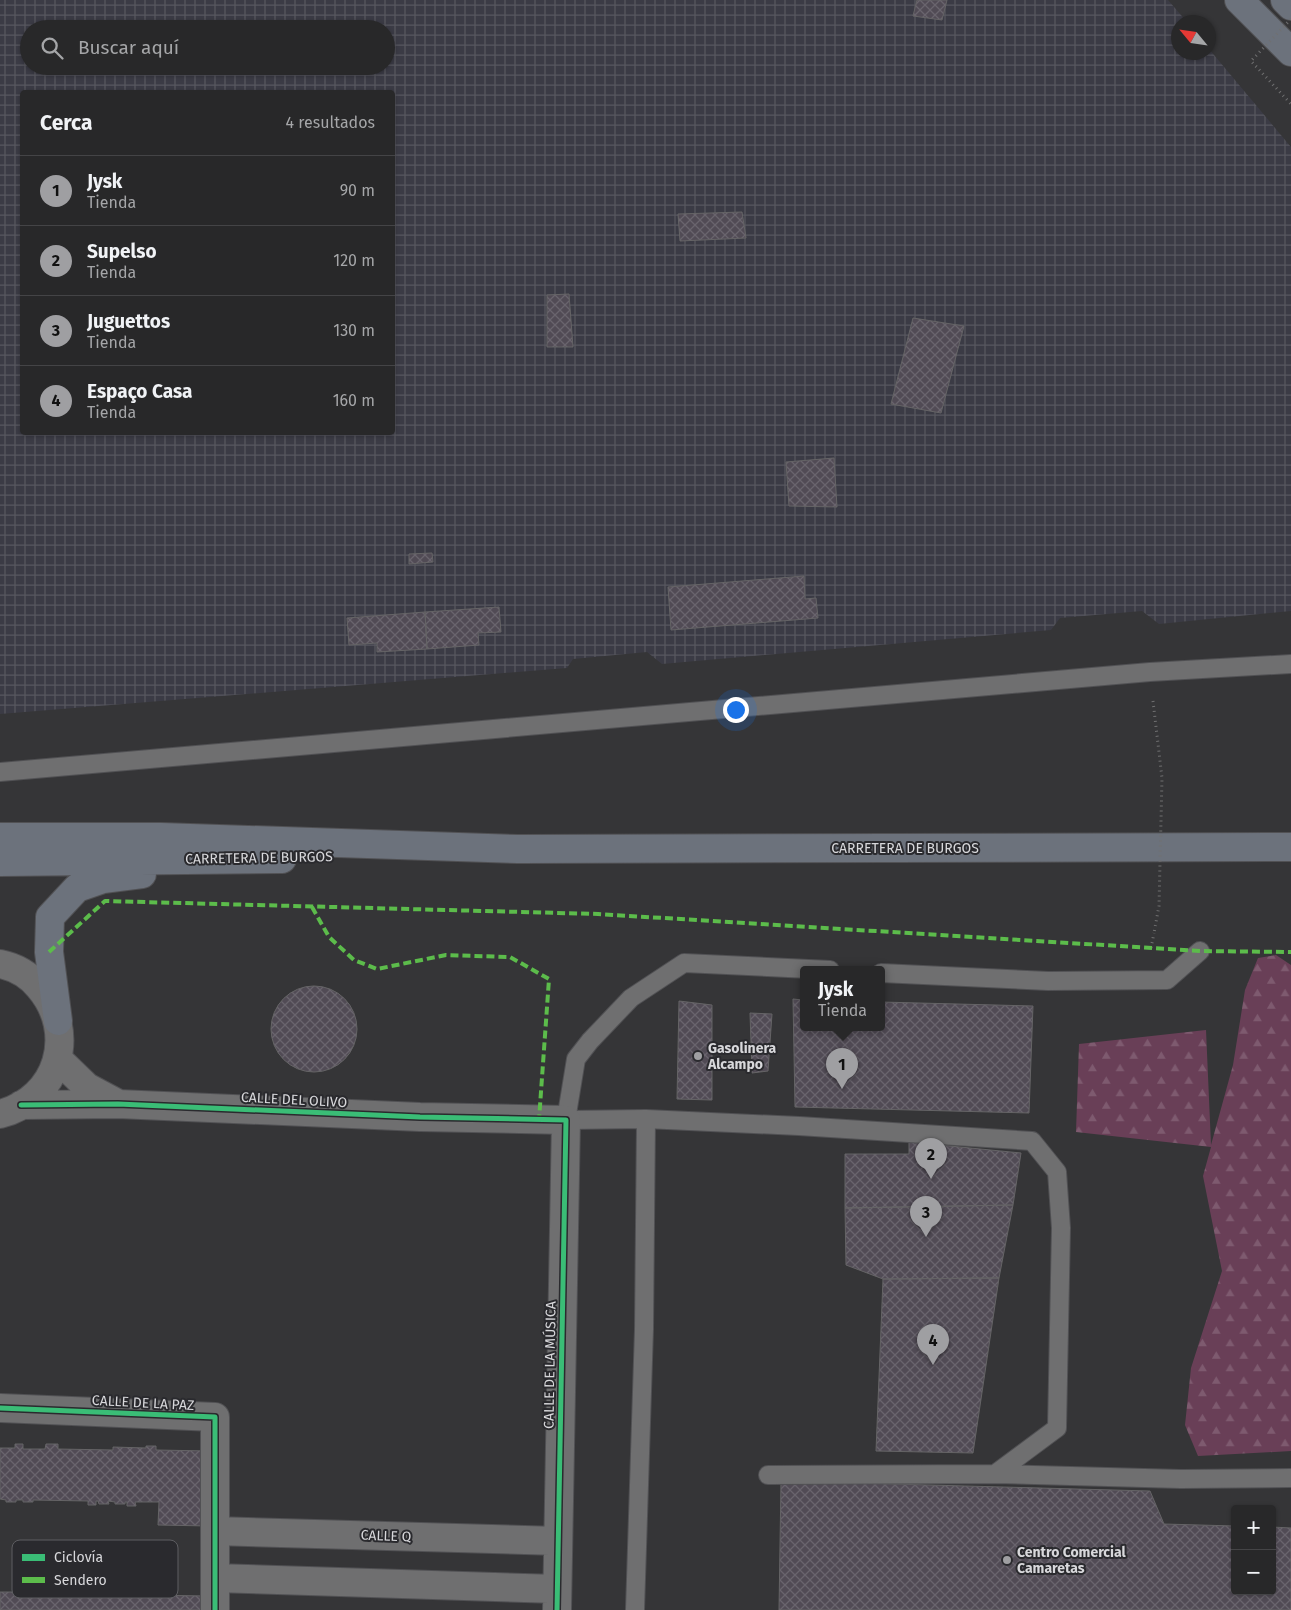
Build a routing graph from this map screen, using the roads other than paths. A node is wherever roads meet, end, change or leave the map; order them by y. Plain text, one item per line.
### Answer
1 (1239, 0) edge
2 (1285, 0) edge
3 (1291, 6) edge
4 (1291, 52) edge
5 (1291, 664) edge
6 (0, 772) edge
7 (0, 837) edge
8 (1291, 847) edge
9 (518, 849) junction
10 (276, 859) junction
11 (0, 862) edge
12 (1200, 951) dead end
13 (0, 964) edge
14 (800, 969) edge
15 (885, 973) edge
16 (58, 1021) junction
17 (58, 1059) junction
18 (118, 1104) junction
19 (10, 1110) edge
20 (646, 1119) junction
21 (566, 1120) junction
22 (0, 1408) edge
23 (995, 1474) junction
24 (768, 1475) dead end
25 (1291, 1478) edge
26 (215, 1531) junction
27 (558, 1541) junction
28 (215, 1578) junction
29 (557, 1600) edge
30 (215, 1610) edge
31 (635, 1610) edge

1 - 4 highway
2 - 3 highway
5 - 6 lane
7 - 9 highway, CARRETERA DE BURGOS
8 - 9 highway, CARRETERA DE BURGOS
9 - 10 highway, CARRETERA DE BURGOS
10 - 11 highway, CARRETERA DE BURGOS
10 - 16 highway
12 - 15 lane
13 - 16 street
14 - 21 lane
16 - 17 street
17 - 18 street, CALLE DEL OLIVO
17 - 19 street
18 - 19 street, CALLE DEL OLIVO
18 - 21 street, CALLE DEL OLIVO
20 - 21 lane
20 - 23 lane
20 - 31 lane
21 - 27 street, CALLE DE LA MÚSICA
22 - 26 street, CALLE DE LA PAZ
23 - 24 lane
23 - 25 lane
26 - 27 street, CALLE Q
26 - 28 street, CALLE DE LA PAZ
27 - 29 street, CALLE DE LA MÚSICA
28 - 29 street
28 - 30 street, CALLE DE LA PAZ

